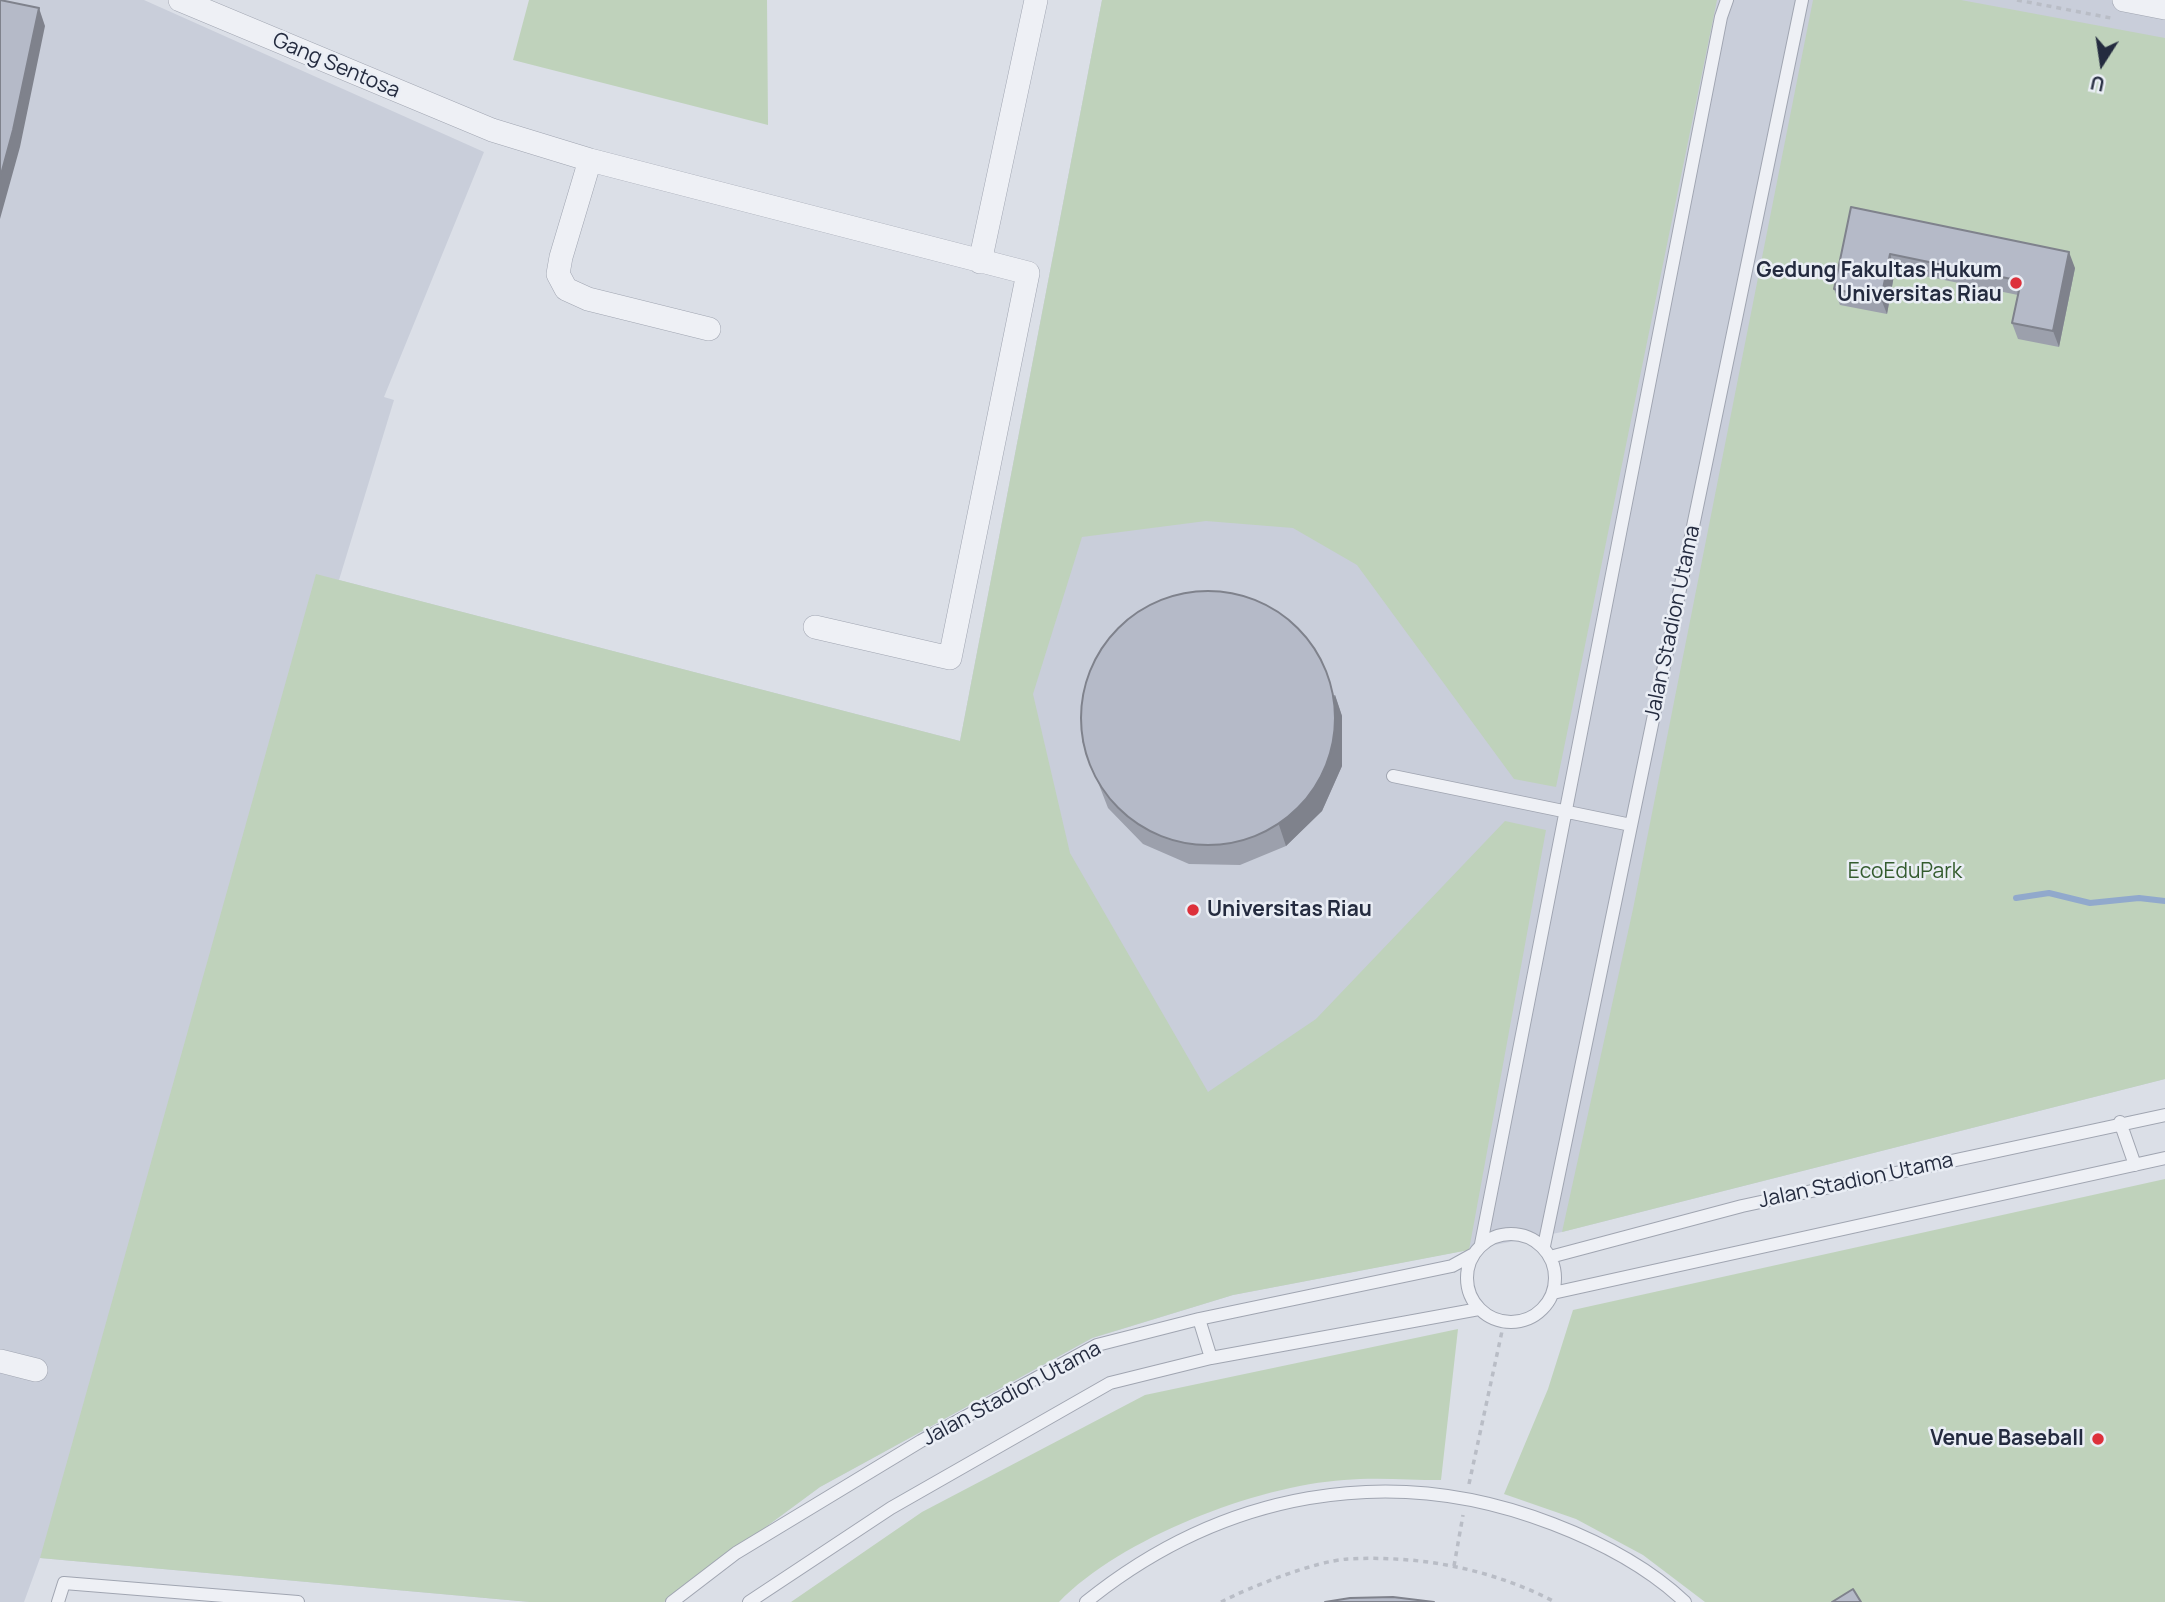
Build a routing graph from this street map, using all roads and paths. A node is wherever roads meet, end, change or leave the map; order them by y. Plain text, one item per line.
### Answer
1 (180, 0) edge
2 (1036, 0) edge
3 (1727, 0) edge
4 (1802, 0) edge
5 (2017, 0) edge
6 (2165, 8) edge
7 (2118, 9) edge
8 (590, 160) junction
9 (980, 262) junction
10 (709, 329) dead end
11 (815, 627) dead end
12 (1393, 776) dead end
13 (1566, 812) junction
14 (1631, 825) junction
15 (2165, 1115) edge
16 (2120, 1122) junction
17 (2165, 1158) edge
18 (2135, 1165) junction
19 (1481, 1244) junction
20 (1547, 1252) junction
21 (1472, 1255) junction
22 (1553, 1293) junction
23 (1479, 1309) junction
24 (1199, 1318) junction
25 (1504, 1322) junction
26 (1211, 1358) junction
27 (0, 1361) edge
28 (36, 1370) dead end
29 (1466, 1498) junction
30 (1461, 1527) dead end
31 (1454, 1566) junction
32 (58, 1602) edge
33 (298, 1602) edge
34 (671, 1602) edge
35 (749, 1602) edge
36 (1086, 1602) edge
37 (1221, 1602) edge
38 (1555, 1602) edge
39 (1685, 1602) edge

1 - 8 street, Gang Sentosa
2 - 9 street
3 - 13 lane
4 - 14 lane, Jalan Stadion Utama
5 - 7 path
6 - 7 street
8 - 9 street, Gang Sentosa
8 - 10 street
9 - 11 street, Gang Sentosa
12 - 13 lane
13 - 14 lane
13 - 19 lane
14 - 20 lane, Jalan Stadion Utama
15 - 16 lane, Jalan Stadion Utama
16 - 18 lane
16 - 20 lane, Jalan Stadion Utama
17 - 18 lane, Jalan Stadion Utama
18 - 22 lane, Jalan Stadion Utama
19 - 20 lane
19 - 21 lane
20 - 22 lane
21 - 23 lane
21 - 24 lane, Jalan Stadion Utama
22 - 25 lane
23 - 25 lane
23 - 26 lane, Jalan Stadion Utama
24 - 26 lane
24 - 34 lane, Jalan Stadion Utama
25 - 29 path
26 - 35 lane, Jalan Stadion Utama
27 - 28 street
29 - 36 lane
29 - 39 lane
30 - 31 path
31 - 37 path
31 - 38 path
32 - 33 lane

